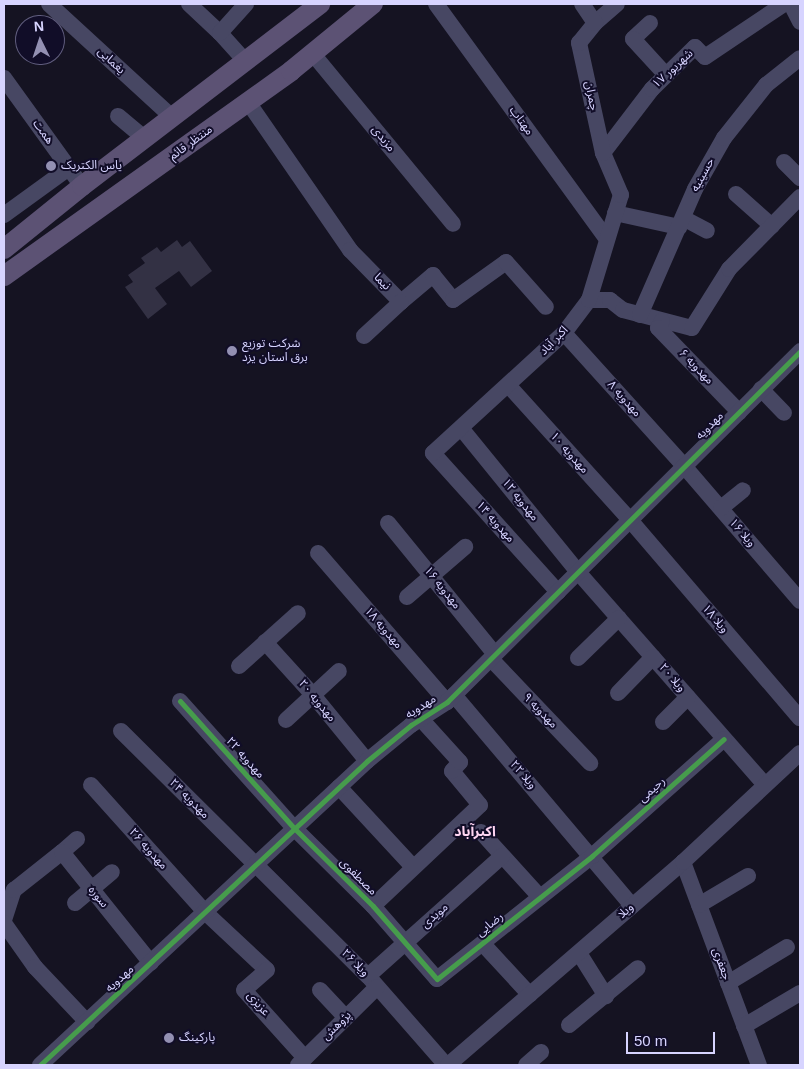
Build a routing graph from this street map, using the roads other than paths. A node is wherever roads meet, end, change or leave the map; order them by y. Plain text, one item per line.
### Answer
1 (49, 4) edge
2 (189, 4) edge
3 (246, 4) edge
4 (320, 4) edge
5 (373, 4) edge
6 (436, 4) edge
7 (582, 4) edge
8 (616, 4) edge
9 (784, 4) edge
10 (791, 4) edge
11 (800, 22) edge
12 (595, 23) junction
13 (650, 23) dead end
14 (220, 33) junction
15 (313, 54) junction
16 (800, 58) edge
17 (246, 62) junction
18 (666, 75) junction
19 (7, 88) edge
20 (248, 102) junction
21 (118, 116) dead end
22 (173, 118) junction
23 (145, 139) junction
24 (603, 153) junction
25 (784, 162) dead end
26 (69, 168) junction
27 (800, 178) edge
28 (82, 186) junction
29 (621, 194) joint
30 (736, 194) dead end
31 (800, 197) edge
32 (615, 213) junction
33 (4, 215) edge
34 (681, 223) junction
35 (453, 224) dead end
36 (772, 226) junction
37 (707, 231) dead end
38 (606, 238) junction
39 (4, 249) edge
40 (4, 276) edge
41 (589, 300) junction
42 (401, 302) junction
43 (546, 307) dead end
44 (640, 315) junction
45 (662, 321) junction
46 (564, 333) junction
47 (364, 336) dead end
48 (800, 351) edge
49 (509, 386) junction
50 (761, 389) junction
51 (739, 412) junction
52 (784, 412) dead end
53 (461, 428) junction
54 (433, 453) joint
55 (684, 466) junction
56 (743, 490) dead end
57 (720, 508) junction
58 (630, 520) junction
59 (388, 523) dead end
60 (466, 547) dead end
61 (318, 553) dead end
62 (578, 572) junction
63 (432, 576) junction
64 (558, 592) junction
65 (407, 597) dead end
66 (800, 601) edge
67 (298, 613) dead end
68 (619, 618) junction
69 (265, 642) junction
70 (493, 656) junction
71 (653, 657) junction
72 (578, 658) dead end
73 (238, 666) dead end
74 (339, 672) dead end
75 (618, 693) dead end
76 (314, 695) junction
77 (688, 697) junction
78 (450, 698) junction
79 (180, 701) dead end
80 (421, 718) junction
81 (800, 718) edge
82 (286, 720) dead end
83 (663, 722) dead end
84 (122, 731) dead end
85 (724, 739) junction
86 (800, 753) edge
87 (367, 761) junction
88 (590, 763) dead end
89 (91, 785) dead end
90 (765, 786) junction
91 (339, 787) junction
92 (294, 828) junction
93 (481, 832) dead end
94 (77, 838) dead end
95 (62, 852) junction
96 (502, 856) junction
97 (592, 856) junction
98 (683, 862) junction
99 (257, 866) junction
100 (413, 867) junction
101 (112, 872) dead end
102 (748, 876) dead end
103 (92, 889) junction
104 (540, 898) junction
105 (75, 903) dead end
106 (699, 905) junction
107 (373, 906) junction
108 (632, 906) junction
109 (206, 913) junction
110 (4, 921) edge
111 (406, 942) junction
112 (483, 944) junction
113 (787, 947) dead end
114 (579, 953) junction
115 (151, 963) junction
116 (638, 968) dead end
117 (373, 981) junction
118 (728, 983) junction
119 (320, 990) dead end
120 (800, 993) edge
121 (530, 995) junction
122 (606, 996) junction
123 (346, 1018) junction
124 (87, 1022) junction
125 (569, 1025) dead end
126 (744, 1026) junction
127 (541, 1052) dead end
128 (302, 1062) edge
129 (40, 1065) edge
130 (447, 1065) edge
131 (526, 1065) edge
132 (759, 1065) edge

1 - 22 street, یغمایی
2 - 14 street
3 - 14 street
4 - 17 main road
5 - 15 main road, منتظر قائم
6 - 38 street, مهتاب
7 - 12 street
8 - 12 street
9 - 18 street, ۱۷ شهریور
10 - 11 street
12 - 24 street, چمران
13 - 18 street
14 - 17 street
15 - 20 main road, منتظر قائم
15 - 35 street, مزیدی
16 - 34 street, حسینیه
17 - 22 main road
18 - 24 street, ۱۷ شهریور
19 - 26 street, همت
20 - 40 main road, منتظر قائم
20 - 42 street, نیما
21 - 23 street
22 - 23 main road
23 - 28 main road
24 - 29 street, چمران
25 - 27 street
26 - 28 street, همت
26 - 33 street
28 - 39 main road
29 - 32 street, اکبر آباد
30 - 36 street
31 - 36 street
32 - 34 street
32 - 38 street, اکبر آباد
34 - 37 street
34 - 44 street, حسینیه
36 - 45 street
38 - 41 street, اکبر آباد
41 - 44 street
41 - 46 street, اکبر آباد
42 - 43 street, نیما
42 - 47 street
44 - 45 street
45 - 51 street, مهدویه ۶
46 - 49 street, اکبر آباد
46 - 55 street, مهدویه ۸
48 - 50 street, مهدویه
49 - 53 street, اکبر آباد
49 - 58 street, مهدویه ۱۰
50 - 51 street, مهدویه
50 - 52 street
51 - 55 street, مهدویه
53 - 54 street, اکبر آباد
53 - 62 street, مهدویه ۱۲
54 - 64 street, مهدویه ۱۴
55 - 57 street, ویلا ۱۶
55 - 58 street, مهدویه
56 - 57 street
57 - 66 street, ویلا ۱۶
58 - 62 street, مهدویه
58 - 81 street, ویلا ۱۸
59 - 63 street, مهدویه ۱۶
60 - 63 street
61 - 78 street, مهدویه ۱۸
62 - 64 street, مهدویه
62 - 68 street, ویلا ۲۰
63 - 65 street
63 - 70 street, مهدویه ۱۶
64 - 70 street, مهدویه
67 - 69 street
68 - 71 street, ویلا ۲۰
68 - 72 street
69 - 73 street
69 - 76 street, مهدویه ۲۰
70 - 78 street, مهدویه
70 - 88 street, مهدویه ۹
71 - 75 street
71 - 77 street, ویلا ۲۰
74 - 76 street
76 - 82 street
76 - 87 street, مهدویه ۲۰
77 - 83 street
77 - 85 street, ویلا ۲۰
78 - 80 street, مهدویه
78 - 97 street, ویلا ۲۲
79 - 92 street, مهدویه ۲۲
80 - 87 street, مهدویه
80 - 100 street, مصطفوی
84 - 99 street, مهدویه ۲۴
85 - 90 street, ویلا ۲۰
85 - 97 street, رحیمی
86 - 90 street, ویلا
87 - 91 street, مهدویه
89 - 109 street, مهدویه ۲۶
90 - 98 street, ویلا
91 - 92 street, مهدویه
91 - 100 street
92 - 99 street, مهدویه
92 - 107 street, مصطفوی
93 - 96 street
94 - 95 street
95 - 103 street, سوره
95 - 110 street
96 - 104 street
96 - 111 street, مویدی
97 - 104 street, رضایی
97 - 108 street, ویلا ۲۲
98 - 106 street, جعفری
98 - 108 street, ویلا
99 - 109 street, مهدویه
99 - 117 street, ویلا ۲۶
100 - 107 street, مصطفوی
101 - 103 street
102 - 106 street
103 - 105 street
103 - 115 street, سوره
104 - 112 street, رضایی
106 - 118 street, جعفری
107 - 111 street, مصطفوی
108 - 114 street, ویلا
109 - 115 street, مهدویه
109 - 128 street, عزیزی
110 - 124 street
111 - 112 street, رضایی
111 - 117 street, مویدی
112 - 121 street
113 - 118 street
114 - 121 street, ویلا
114 - 122 street
115 - 124 street, مهدویه
116 - 122 street
117 - 123 street, پژوهش
117 - 130 street, ویلا ۲۶
118 - 126 street, جعفری
119 - 123 street
120 - 126 street
121 - 130 street, ویلا
122 - 125 street
123 - 128 street, پژوهش
124 - 129 street, مهدویه
126 - 132 street, جعفری
127 - 131 street

